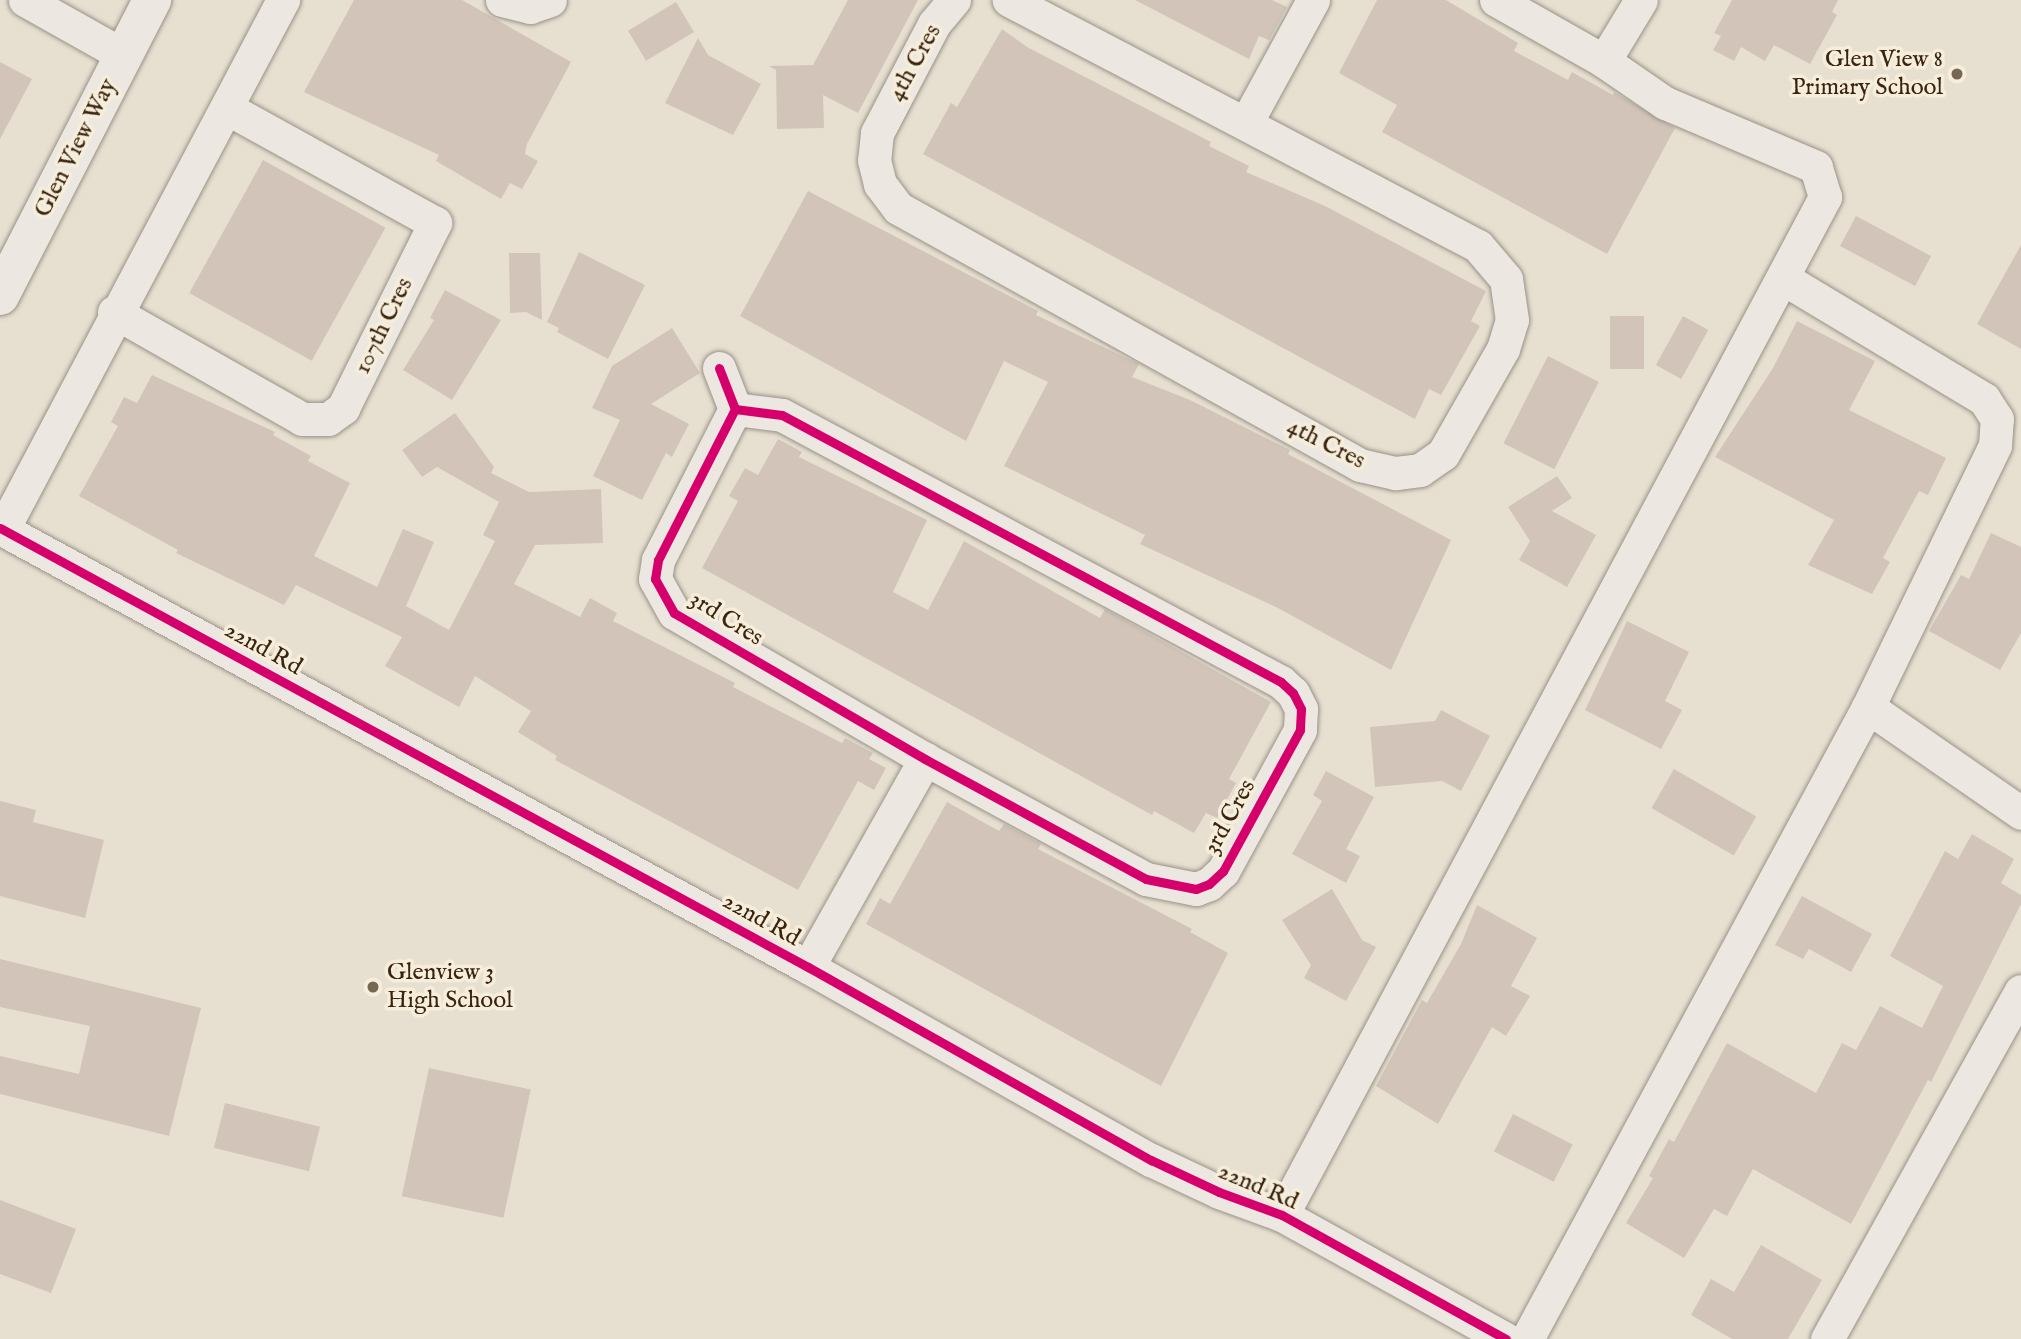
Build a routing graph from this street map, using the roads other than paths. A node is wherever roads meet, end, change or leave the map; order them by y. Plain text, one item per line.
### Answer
1 (25, 0) edge
2 (152, 0) edge
3 (282, 0) edge
4 (502, 0) edge
5 (550, 0) edge
6 (954, 0) edge
7 (1009, 0) edge
8 (1313, 0) edge
9 (1496, 0) edge
10 (1642, 0) edge
11 (123, 55) junction
12 (1604, 61) junction
13 (227, 108) junction
14 (1247, 123) junction
15 (1784, 279) junction
16 (0, 296) edge
17 (114, 312) junction
18 (719, 369) dead end
19 (735, 409) junction
20 (1, 528) edge
21 (1868, 707) junction
22 (925, 759) junction
23 (2021, 813) edge
24 (808, 967) junction
25 (2021, 991) edge
26 (1282, 1215) junction
27 (1506, 1339) edge
28 (1527, 1339) edge
29 (1826, 1339) edge

1 - 11 street
2 - 11 street, Glen View Way
3 - 13 street
4 - 5 street
6 - 14 street, 4th Cres
7 - 14 street, 4th Cres
8 - 14 street
9 - 12 street
10 - 12 street
11 - 16 street, Glen View Way
12 - 15 street
13 - 17 street
13 - 17 street, 107th Cres
15 - 21 street
15 - 26 street
17 - 20 street
18 - 19 street
19 - 22 street, 3rd Cres
19 - 22 street, 3rd Cres
20 - 24 street, 22nd Rd
21 - 23 street
21 - 28 street
22 - 24 street
24 - 26 street, 22nd Rd
25 - 29 street
26 - 27 street, 22nd Rd

